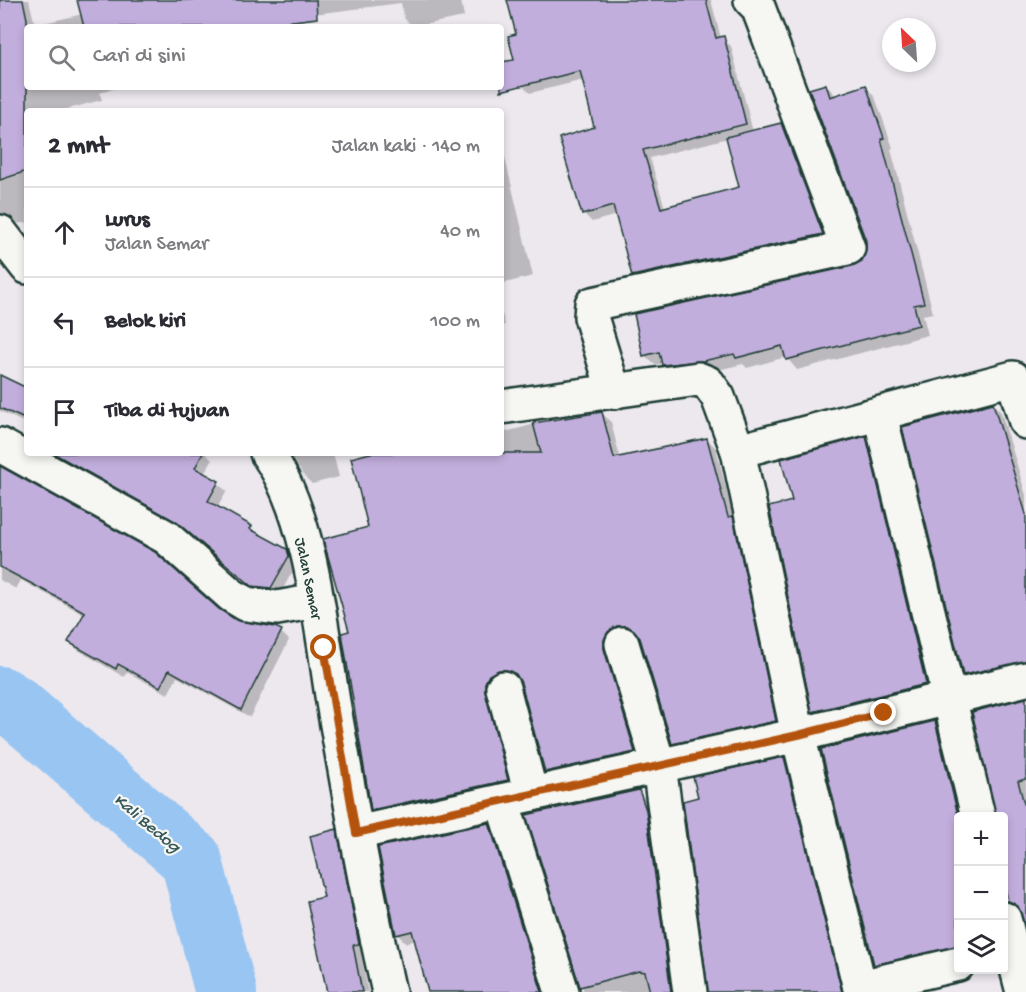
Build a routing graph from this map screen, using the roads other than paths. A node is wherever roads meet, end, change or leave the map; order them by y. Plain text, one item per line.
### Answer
1 (751, 0) edge
2 (0, 232) edge
3 (24, 263) edge
4 (614, 392) junction
5 (504, 406) edge
6 (880, 415) junction
7 (1026, 422) edge
8 (0, 445) edge
9 (738, 451) junction
10 (269, 456) edge
11 (316, 601) junction
12 (622, 644) dead end
13 (1026, 679) edge
14 (503, 688) dead end
15 (949, 696) junction
16 (798, 735) junction
17 (659, 766) junction
18 (517, 797) junction
19 (977, 812) edge
20 (356, 833) junction
21 (1004, 920) edge
22 (1014, 952) edge
23 (954, 965) edge
24 (861, 990) edge
25 (389, 992) edge
26 (562, 992) edge
27 (690, 992) edge
28 (1023, 992) edge

1 - 4 street
2 - 3 street
4 - 5 street
4 - 9 street
6 - 7 street
6 - 9 street
6 - 15 street
8 - 11 street
9 - 16 street
10 - 11 street, Jalan Semar
11 - 20 street, Jalan Semar
12 - 17 street
13 - 15 street
14 - 18 street
15 - 16 street
15 - 19 street
16 - 17 street
16 - 24 street
17 - 18 street
17 - 27 street
18 - 20 street
18 - 26 street
20 - 25 street, Jalan Semar
21 - 22 street
22 - 28 street
23 - 24 street

